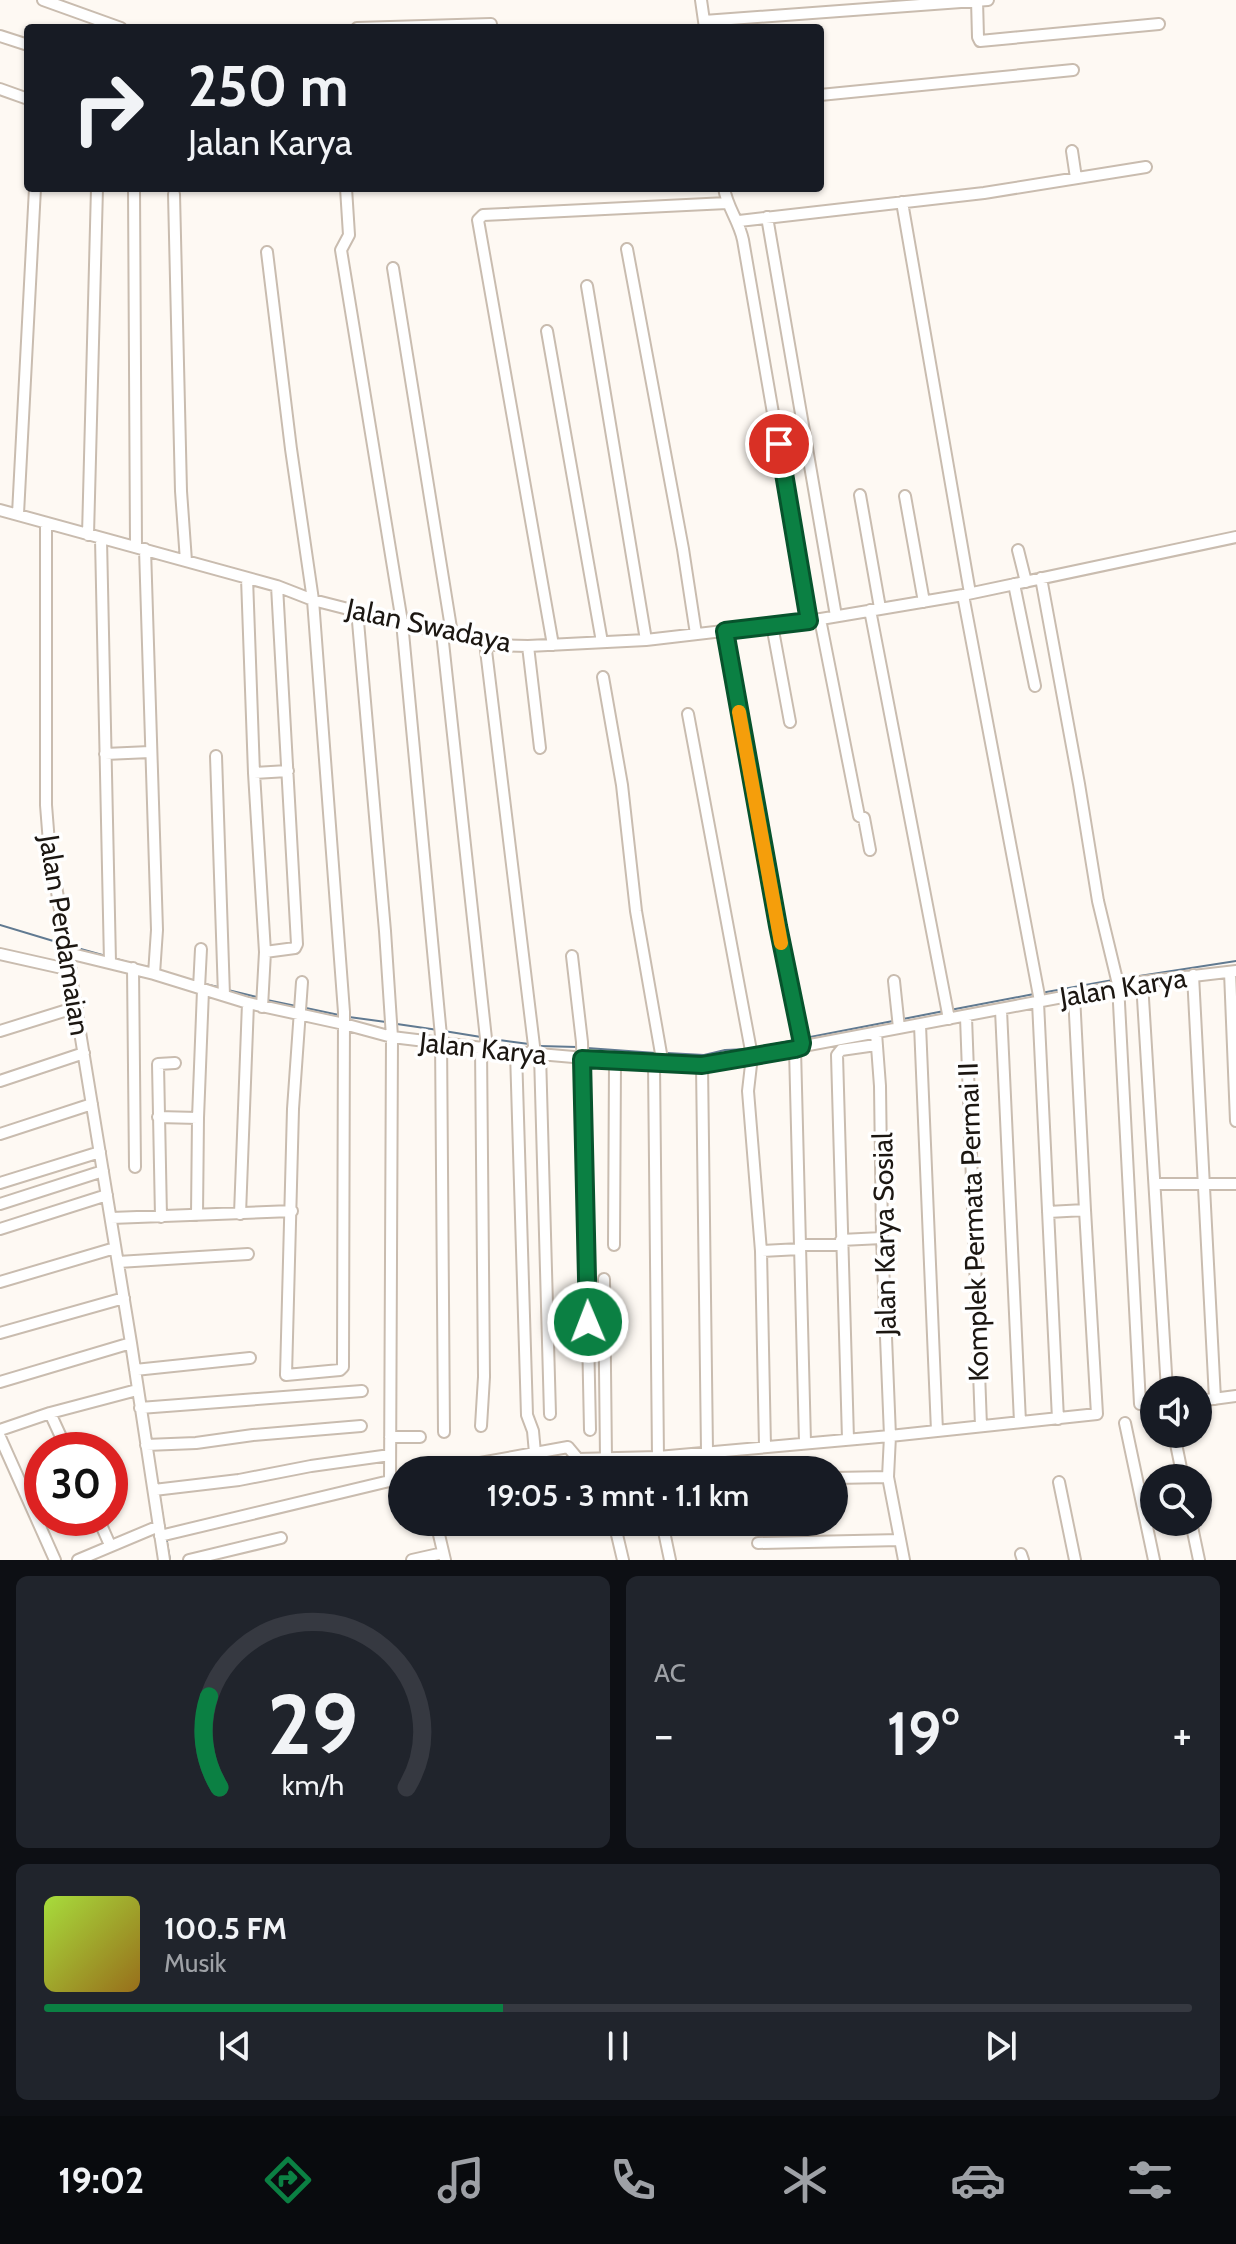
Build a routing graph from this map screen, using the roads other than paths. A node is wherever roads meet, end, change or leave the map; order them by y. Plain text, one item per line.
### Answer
1 (43, 0) edge
2 (701, 0) edge
3 (977, 0) edge
4 (988, 0) edge
5 (110, 24) edge
6 (704, 24) edge
7 (1159, 24) dead end
8 (0, 36) edge
9 (24, 44) edge
10 (1073, 70) dead end
11 (0, 89) edge
12 (824, 95) edge
13 (24, 98) edge
14 (1072, 151) dead end
15 (1146, 167) dead end
16 (1076, 178) junction
17 (35, 192) edge
18 (97, 192) edge
19 (134, 192) edge
20 (346, 192) edge
21 (725, 192) edge
22 (174, 194) dead end
23 (902, 202) junction
24 (727, 203) junction
25 (767, 217) junction
26 (739, 221) junction
27 (627, 249) dead end
28 (267, 252) dead end
29 (393, 268) dead end
30 (587, 286) dead end
31 (547, 331) dead end
32 (860, 495) dead end
33 (905, 496) dead end
34 (0, 510) edge
35 (18, 514) junction
36 (46, 524) junction
37 (88, 535) junction
38 (1236, 537) edge
39 (101, 539) junction
40 (140, 548) junction
41 (1018, 550) dead end
42 (186, 561) junction
43 (247, 578) junction
44 (1041, 578) junction
45 (1026, 582) junction
46 (1014, 584) junction
47 (277, 586) junction
48 (966, 594) junction
49 (313, 600) junction
50 (924, 602) junction
51 (875, 609) junction
52 (357, 610) junction
53 (836, 616) junction
54 (815, 620) junction
55 (402, 622) junction
56 (772, 625) junction
57 (725, 631) junction
58 (447, 634) junction
59 (696, 634) junction
60 (646, 640) junction
61 (485, 642) junction
62 (602, 642) junction
63 (553, 645) junction
64 (528, 646) junction
65 (603, 677) dead end
66 (1035, 686) dead end
67 (688, 714) dead end
68 (790, 722) dead end
69 (540, 748) dead end
70 (150, 752) junction
71 (105, 754) junction
72 (216, 756) dead end
73 (288, 771) junction
74 (254, 773) junction
75 (870, 850) dead end
76 (201, 949) dead end
77 (70, 951) junction
78 (265, 952) junction
79 (0, 954) edge
80 (572, 956) dead end
81 (110, 958) junction
82 (133, 968) junction
83 (71, 970) junction
84 (155, 970) junction
85 (1233, 971) edge
86 (1193, 975) junction
87 (894, 981) dead end
88 (302, 982) dead end
89 (1142, 982) junction
90 (1118, 986) junction
91 (201, 989) junction
92 (224, 991) junction
93 (1074, 995) junction
94 (1039, 1000) junction
95 (263, 1001) junction
96 (248, 1003) junction
97 (77, 1007) junction
98 (300, 1009) junction
99 (1001, 1010) junction
100 (948, 1014) junction
101 (966, 1017) junction
102 (344, 1019) junction
103 (899, 1024) junction
104 (920, 1025) junction
105 (391, 1029) junction
106 (0, 1031) edge
107 (441, 1035) junction
108 (876, 1039) junction
109 (800, 1043) junction
110 (485, 1046) junction
111 (536, 1048) junction
112 (582, 1051) junction
113 (751, 1051) junction
114 (516, 1052) junction
115 (84, 1053) junction
116 (615, 1061) junction
117 (175, 1063) dead end
118 (659, 1063) junction
119 (702, 1065) junction
120 (0, 1081) edge
121 (92, 1104) junction
122 (158, 1117) junction
123 (198, 1118) junction
124 (1236, 1121) edge
125 (0, 1134) edge
126 (100, 1152) junction
127 (135, 1167) dead end
128 (103, 1171) junction
129 (0, 1183) edge
130 (1155, 1184) junction
131 (1236, 1184) edge
132 (1204, 1186) junction
133 (107, 1195) junction
134 (0, 1204) edge
135 (1085, 1210) junction
136 (292, 1211) junction
137 (1048, 1212) junction
138 (240, 1214) junction
139 (197, 1215) junction
140 (161, 1217) junction
141 (111, 1218) junction
142 (0, 1229) edge
143 (882, 1238) junction
144 (841, 1243) junction
145 (614, 1245) dead end
146 (800, 1247) junction
147 (115, 1248) junction
148 (761, 1251) junction
149 (248, 1254) dead end
150 (118, 1262) junction
151 (604, 1279) dead end
152 (0, 1282) edge
153 (124, 1298) junction
154 (0, 1333) edge
155 (131, 1343) junction
156 (250, 1358) dead end
157 (135, 1370) junction
158 (286, 1375) junction
159 (1166, 1376) edge
160 (0, 1382) edge
161 (137, 1390) junction
162 (362, 1391) dead end
163 (1236, 1396) edge
164 (288, 1397) junction
165 (1212, 1399) edge
166 (1215, 1399) junction
167 (1140, 1404) dead end
168 (140, 1408) junction
169 (50, 1413) junction
170 (550, 1414) dead end
171 (1058, 1419) junction
172 (1020, 1422) junction
173 (1125, 1423) dead end
174 (361, 1426) dead end
175 (481, 1426) dead end
176 (981, 1426) junction
177 (0, 1430) edge
178 (590, 1430) dead end
179 (937, 1431) junction
180 (59, 1432) edge
181 (444, 1432) dead end
182 (890, 1436) junction
183 (0, 1437) edge
184 (390, 1437) junction
185 (420, 1437) dead end
186 (848, 1439) junction
187 (805, 1442) junction
188 (150, 1444) junction
189 (765, 1446) junction
190 (707, 1451) junction
191 (535, 1453) junction
192 (390, 1455) joint
193 (518, 1456) edge
194 (576, 1456) edge
195 (606, 1456) edge
196 (658, 1456) edge
197 (666, 1456) edge
198 (888, 1477) junction
199 (848, 1478) edge
200 (388, 1481) edge
201 (1059, 1482) dead end
202 (154, 1490) junction
203 (159, 1531) junction
204 (106, 1536) edge
205 (439, 1536) edge
206 (617, 1536) edge
207 (665, 1536) edge
208 (1194, 1536) edge
209 (281, 1538) dead end
210 (900, 1540) junction
211 (758, 1543) dead end
212 (110, 1545) junction
213 (444, 1557) edge
214 (55, 1560) edge
215 (78, 1560) edge
216 (164, 1560) edge
217 (189, 1560) edge
218 (412, 1560) edge
219 (623, 1560) edge
220 (670, 1560) edge
221 (904, 1560) edge
222 (1075, 1560) edge
223 (1154, 1560) edge
224 (1199, 1560) edge

1 - 5 street
2 - 6 street
3 - 4 street
3 - 6 street
3 - 7 street
8 - 9 street
10 - 12 street
11 - 13 street
14 - 16 street
15 - 16 street
16 - 23 street
17 - 35 street
18 - 37 street
19 - 40 street
20 - 55 street
21 - 24 street
22 - 42 street
23 - 25 street
23 - 48 street
24 - 26 street
24 - 63 street
25 - 26 street
25 - 53 street
26 - 54 street
27 - 59 street
28 - 49 street
29 - 58 street
30 - 60 street
31 - 62 street
32 - 51 street
33 - 50 street
34 - 35 street
35 - 36 street
36 - 37 street, Jalan Swadaya
36 - 77 street, Jalan Perdamaian
37 - 39 street, Jalan Swadaya
38 - 44 street, Jalan Swadaya
39 - 40 street, Jalan Swadaya
39 - 71 street
40 - 42 street, Jalan Swadaya
40 - 70 street
41 - 45 street
42 - 43 street, Jalan Swadaya
43 - 47 street, Jalan Swadaya
43 - 74 street
44 - 45 street, Jalan Swadaya
44 - 90 street
45 - 46 street, Jalan Swadaya
46 - 48 street, Jalan Swadaya
46 - 66 street
47 - 49 street, Jalan Swadaya
47 - 73 street
48 - 50 street, Jalan Swadaya
48 - 94 street
49 - 52 street, Jalan Swadaya
49 - 102 street
50 - 51 street, Jalan Swadaya
51 - 53 street, Jalan Swadaya
51 - 100 street
52 - 55 street, Jalan Swadaya
52 - 105 street
53 - 54 street, Jalan Swadaya
54 - 56 street, Jalan Swadaya
54 - 75 street
55 - 58 street, Jalan Swadaya
55 - 107 street
56 - 57 street, Jalan Swadaya
56 - 68 street
57 - 59 street, Jalan Swadaya
57 - 109 street
58 - 61 street, Jalan Swadaya
58 - 110 street
59 - 60 street, Jalan Swadaya
60 - 62 street, Jalan Swadaya
61 - 64 street, Jalan Swadaya
61 - 111 street
62 - 63 street, Jalan Swadaya
63 - 64 street, Jalan Swadaya
64 - 69 street
65 - 118 street
67 - 113 street
70 - 71 street
70 - 84 street
71 - 81 street
72 - 92 street
73 - 74 street
73 - 78 street
74 - 78 street
76 - 91 street
77 - 81 street, Jalan Karya
77 - 83 street, Jalan Perdamaian
78 - 95 street
79 - 83 street
80 - 112 street
81 - 82 street, Jalan Karya
82 - 84 street, Jalan Karya
82 - 127 street
83 - 97 street, Jalan Perdamaian
84 - 91 street, Jalan Karya
85 - 86 street, Jalan Karya
85 - 124 street
86 - 89 street, Jalan Karya
86 - 132 street
87 - 103 street
88 - 98 street
89 - 90 street, Jalan Karya
89 - 130 street
90 - 93 street, Jalan Karya
90 - 167 street
91 - 92 street, Jalan Karya
91 - 123 street
92 - 96 street, Jalan Karya
93 - 94 street, Jalan Karya
93 - 135 street
94 - 99 street, Jalan Karya
94 - 137 street
95 - 96 street, Jalan Karya
95 - 98 street, Jalan Karya
96 - 138 street
97 - 106 street
97 - 115 street, Jalan Perdamaian
98 - 102 street, Jalan Karya
98 - 136 street
99 - 101 street, Jalan Karya
99 - 172 street
100 - 101 street, Jalan Karya
100 - 104 street, Jalan Karya
101 - 176 street, Komplek Permata Permai II
102 - 105 street, Jalan Karya
102 - 158 street
103 - 104 street, Jalan Karya
103 - 108 street, Jalan Karya
104 - 179 street
105 - 107 street, Jalan Karya
105 - 184 street
107 - 110 street, Jalan Karya
107 - 181 street
108 - 109 street, Jalan Karya
108 - 143 street, Jalan Karya Sosial
108 - 144 street
109 - 113 street, Jalan Karya
109 - 146 street
110 - 114 street, Jalan Karya
110 - 175 street
111 - 112 street, Jalan Karya
111 - 114 street, Jalan Karya
111 - 170 street
112 - 116 street, Jalan Karya
112 - 178 street
113 - 119 street, Jalan Karya
113 - 148 street
114 - 191 street
115 - 120 street
115 - 121 street, Jalan Perdamaian
116 - 118 street, Jalan Karya
116 - 145 street
117 - 122 street
118 - 119 street, Jalan Karya
118 - 196 street
119 - 190 street
121 - 125 street
121 - 126 street, Jalan Perdamaian
122 - 123 street
122 - 140 street
123 - 139 street
126 - 128 street, Jalan Perdamaian
126 - 129 street
128 - 133 street, Jalan Perdamaian
128 - 134 street
130 - 132 street
130 - 159 street
131 - 132 street
132 - 166 street
133 - 141 street, Jalan Perdamaian
133 - 142 street
135 - 137 street
135 - 171 street
136 - 138 street
136 - 158 street
137 - 171 street
138 - 139 street
139 - 140 street
140 - 141 street
141 - 147 street, Jalan Perdamaian
143 - 144 street
143 - 182 street, Jalan Karya Sosial
144 - 146 street
144 - 186 street
146 - 148 street
146 - 187 street
147 - 150 street, Jalan Perdamaian
147 - 152 street
148 - 189 street
149 - 150 street
150 - 153 street, Jalan Perdamaian
151 - 195 street
153 - 154 street
153 - 155 street, Jalan Perdamaian
155 - 157 street, Jalan Perdamaian
155 - 160 street
156 - 157 street
157 - 161 street, Jalan Perdamaian
158 - 164 street
161 - 168 street, Jalan Perdamaian
161 - 169 street
162 - 164 street
163 - 166 street
164 - 168 street
165 - 166 street
168 - 188 street, Jalan Perdamaian
169 - 177 street
169 - 180 street
171 - 172 street
172 - 176 street
173 - 223 street
174 - 188 street
176 - 179 street
179 - 182 street
182 - 186 street
182 - 198 street, Jalan Karya Sosial
183 - 214 street
184 - 185 street
184 - 192 street
186 - 187 street
187 - 189 street
188 - 202 street, Jalan Perdamaian
189 - 190 street
190 - 197 street
191 - 193 street
191 - 194 street
192 - 202 street
198 - 199 street
198 - 210 street, Jalan Karya Sosial
200 - 203 street
201 - 222 street
202 - 203 street, Jalan Perdamaian
203 - 212 street
203 - 216 street, Jalan Perdamaian
204 - 212 street
205 - 213 street
206 - 219 street
207 - 220 street
208 - 224 street
209 - 217 street
210 - 211 street
210 - 221 street, Jalan Karya Sosial
212 - 215 street
213 - 218 street

